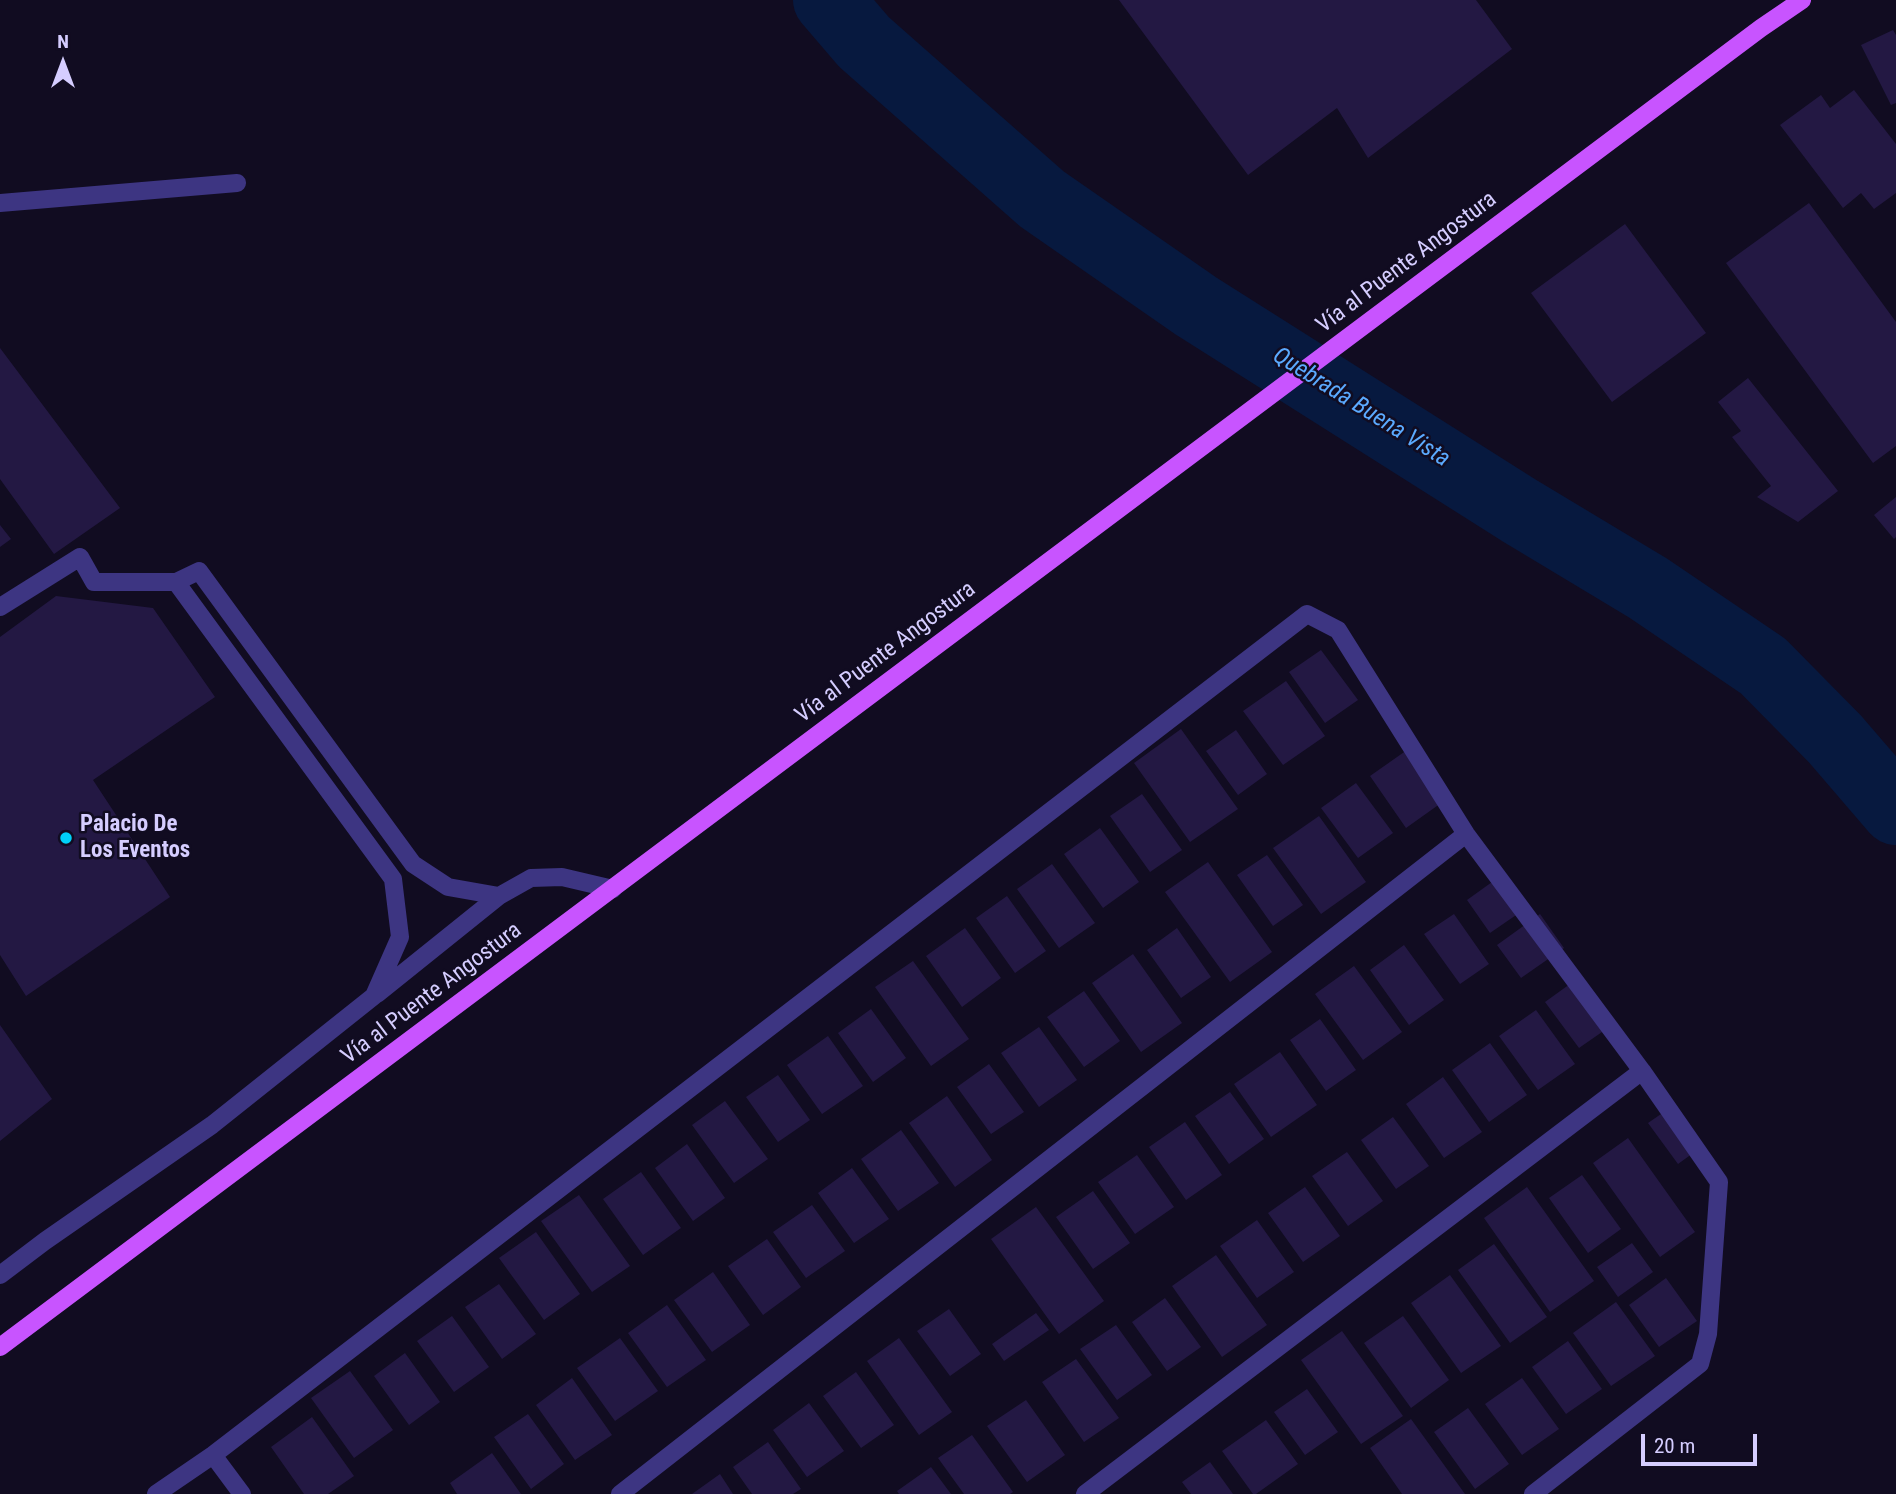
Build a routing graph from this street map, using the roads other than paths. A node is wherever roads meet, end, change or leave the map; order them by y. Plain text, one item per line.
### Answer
1 (1802, 0) edge
2 (237, 183) dead end
3 (0, 203) edge
4 (176, 582) junction
5 (0, 607) edge
6 (1466, 834) junction
7 (613, 889) junction
8 (499, 897) junction
9 (374, 996) junction
10 (1642, 1071) junction
11 (0, 1275) edge
12 (0, 1347) edge
13 (213, 1455) junction
14 (156, 1494) edge
15 (242, 1494) edge
16 (620, 1494) edge
17 (1085, 1494) edge
18 (1533, 1494) edge

1 - 7 main road, Vía al Puente Angostura
2 - 3 street
4 - 5 street
4 - 8 street
4 - 9 street
6 - 10 street
6 - 13 street
6 - 16 street
7 - 8 street
7 - 12 main road, Vía al Puente Angostura
8 - 9 street
9 - 11 street
10 - 17 street
10 - 18 street
13 - 14 street
13 - 15 street

